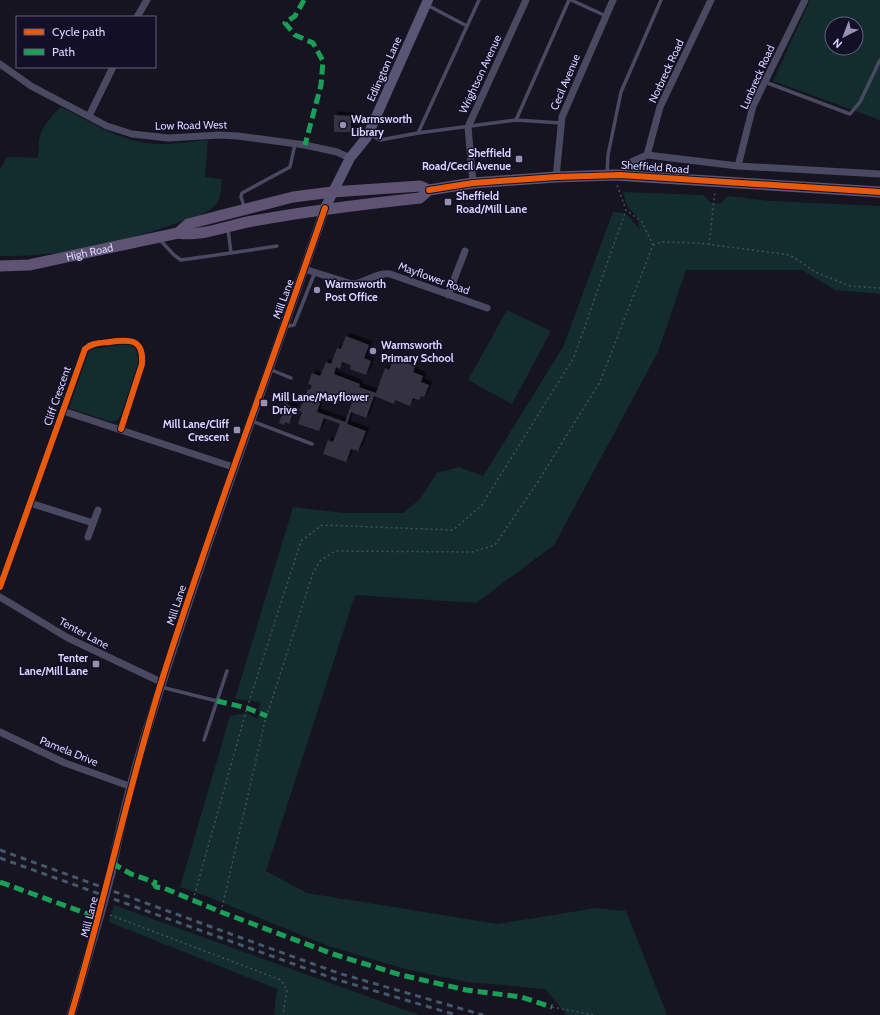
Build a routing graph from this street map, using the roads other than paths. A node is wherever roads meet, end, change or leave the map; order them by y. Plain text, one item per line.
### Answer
1 (147, 0) edge
2 (479, 0) edge
3 (526, 0) edge
4 (570, 0) edge
5 (613, 0) edge
6 (661, 0) edge
7 (711, 0) edge
8 (805, 0) edge
9 (427, 2) edge
10 (138, 16) edge
11 (606, 16) junction
12 (467, 26) junction
13 (880, 60) edge
14 (0, 64) edge
15 (113, 68) edge
16 (765, 82) junction
17 (89, 116) junction
18 (516, 120) junction
19 (561, 123) junction
20 (468, 127) junction
21 (418, 133) junction
22 (368, 134) junction
23 (295, 144) junction
24 (647, 155) junction
25 (350, 158) junction
26 (738, 166) junction
27 (880, 174) edge
28 (614, 175) junction
29 (556, 177) junction
30 (473, 184) junction
31 (429, 190) junction
32 (332, 192) junction
33 (880, 192) edge
34 (325, 208) junction
35 (246, 210) junction
36 (227, 226) junction
37 (178, 233) junction
38 (158, 237) junction
39 (277, 246) dead end
40 (465, 251) dead end
41 (231, 253) junction
42 (0, 266) edge
43 (304, 269) junction
44 (315, 272) junction
45 (448, 295) junction
46 (487, 308) dead end
47 (283, 327) junction
48 (268, 369) junction
49 (290, 378) dead end
50 (63, 411) junction
51 (250, 420) junction
52 (121, 429) junction
53 (312, 444) dead end
54 (233, 467) junction
55 (30, 503) junction
56 (98, 510) dead end
57 (93, 523) junction
58 (88, 537) dead end
59 (0, 587) edge
60 (0, 597) edge
61 (227, 671) dead end
62 (161, 685) junction
63 (217, 701) junction
64 (0, 732) edge
65 (204, 740) dead end
66 (132, 787) junction
67 (71, 1015) edge

1 - 10 street
2 - 12 lane
3 - 20 street, Wrightson Avenue
4 - 11 lane
4 - 18 lane
5 - 11 street, Cecil Avenue
6 - 28 lane
7 - 24 street, Norbreck Road
8 - 16 street, Lunbreck Road
9 - 12 lane
9 - 22 main road, Edlington Lane
11 - 19 street, Cecil Avenue
12 - 21 lane
13 - 16 lane
14 - 17 street, Low Road West
15 - 17 street
16 - 26 street, Lunbreck Road
17 - 23 street, Low Road West
18 - 19 lane
18 - 20 lane
19 - 29 street, Cecil Avenue
20 - 21 lane
20 - 30 street, Wrightson Avenue
21 - 22 lane
22 - 25 main road, Edlington Lane
23 - 25 street, Low Road West
23 - 35 lane
24 - 26 street, Sheffield Road
24 - 28 street, Sheffield Road
25 - 32 main road, Edlington Lane
26 - 27 street, Sheffield Road
28 - 29 main road, Sheffield Road
28 - 33 main road, Sheffield Road
29 - 30 main road, Sheffield Road
30 - 31 main road, Sheffield Road
31 - 32 main road, Sheffield Road
31 - 34 main road, Sheffield Road
32 - 34 main road, Edlington Lane
32 - 35 main road, High Road
34 - 36 main road, High Road
34 - 43 street, Mill Lane
35 - 37 main road, High Road
36 - 37 main road, High Road
36 - 41 lane
37 - 38 main road, High Road
38 - 41 lane
38 - 42 main road, High Road
39 - 41 lane
40 - 45 street
43 - 44 street, Mayflower Road
43 - 47 street, Mill Lane
44 - 45 street, Mayflower Road
44 - 47 lane
45 - 46 street, Mayflower Road
47 - 48 street, Mill Lane
48 - 49 lane
48 - 51 street, Mill Lane
50 - 52 street, Cliff Crescent
50 - 52 street, Cliff Crescent
50 - 55 street, Cliff Crescent
51 - 53 lane
51 - 54 street, Mill Lane
52 - 54 street, Cliff Crescent
54 - 62 street, Mill Lane
55 - 57 street
55 - 59 street, Cliff Crescent
56 - 57 street
57 - 58 street
60 - 62 street, Tenter Lane
61 - 63 lane
62 - 63 lane
62 - 66 street, Mill Lane
63 - 65 lane
64 - 66 street, Pamela Drive
66 - 67 street, Mill Lane, bridge

